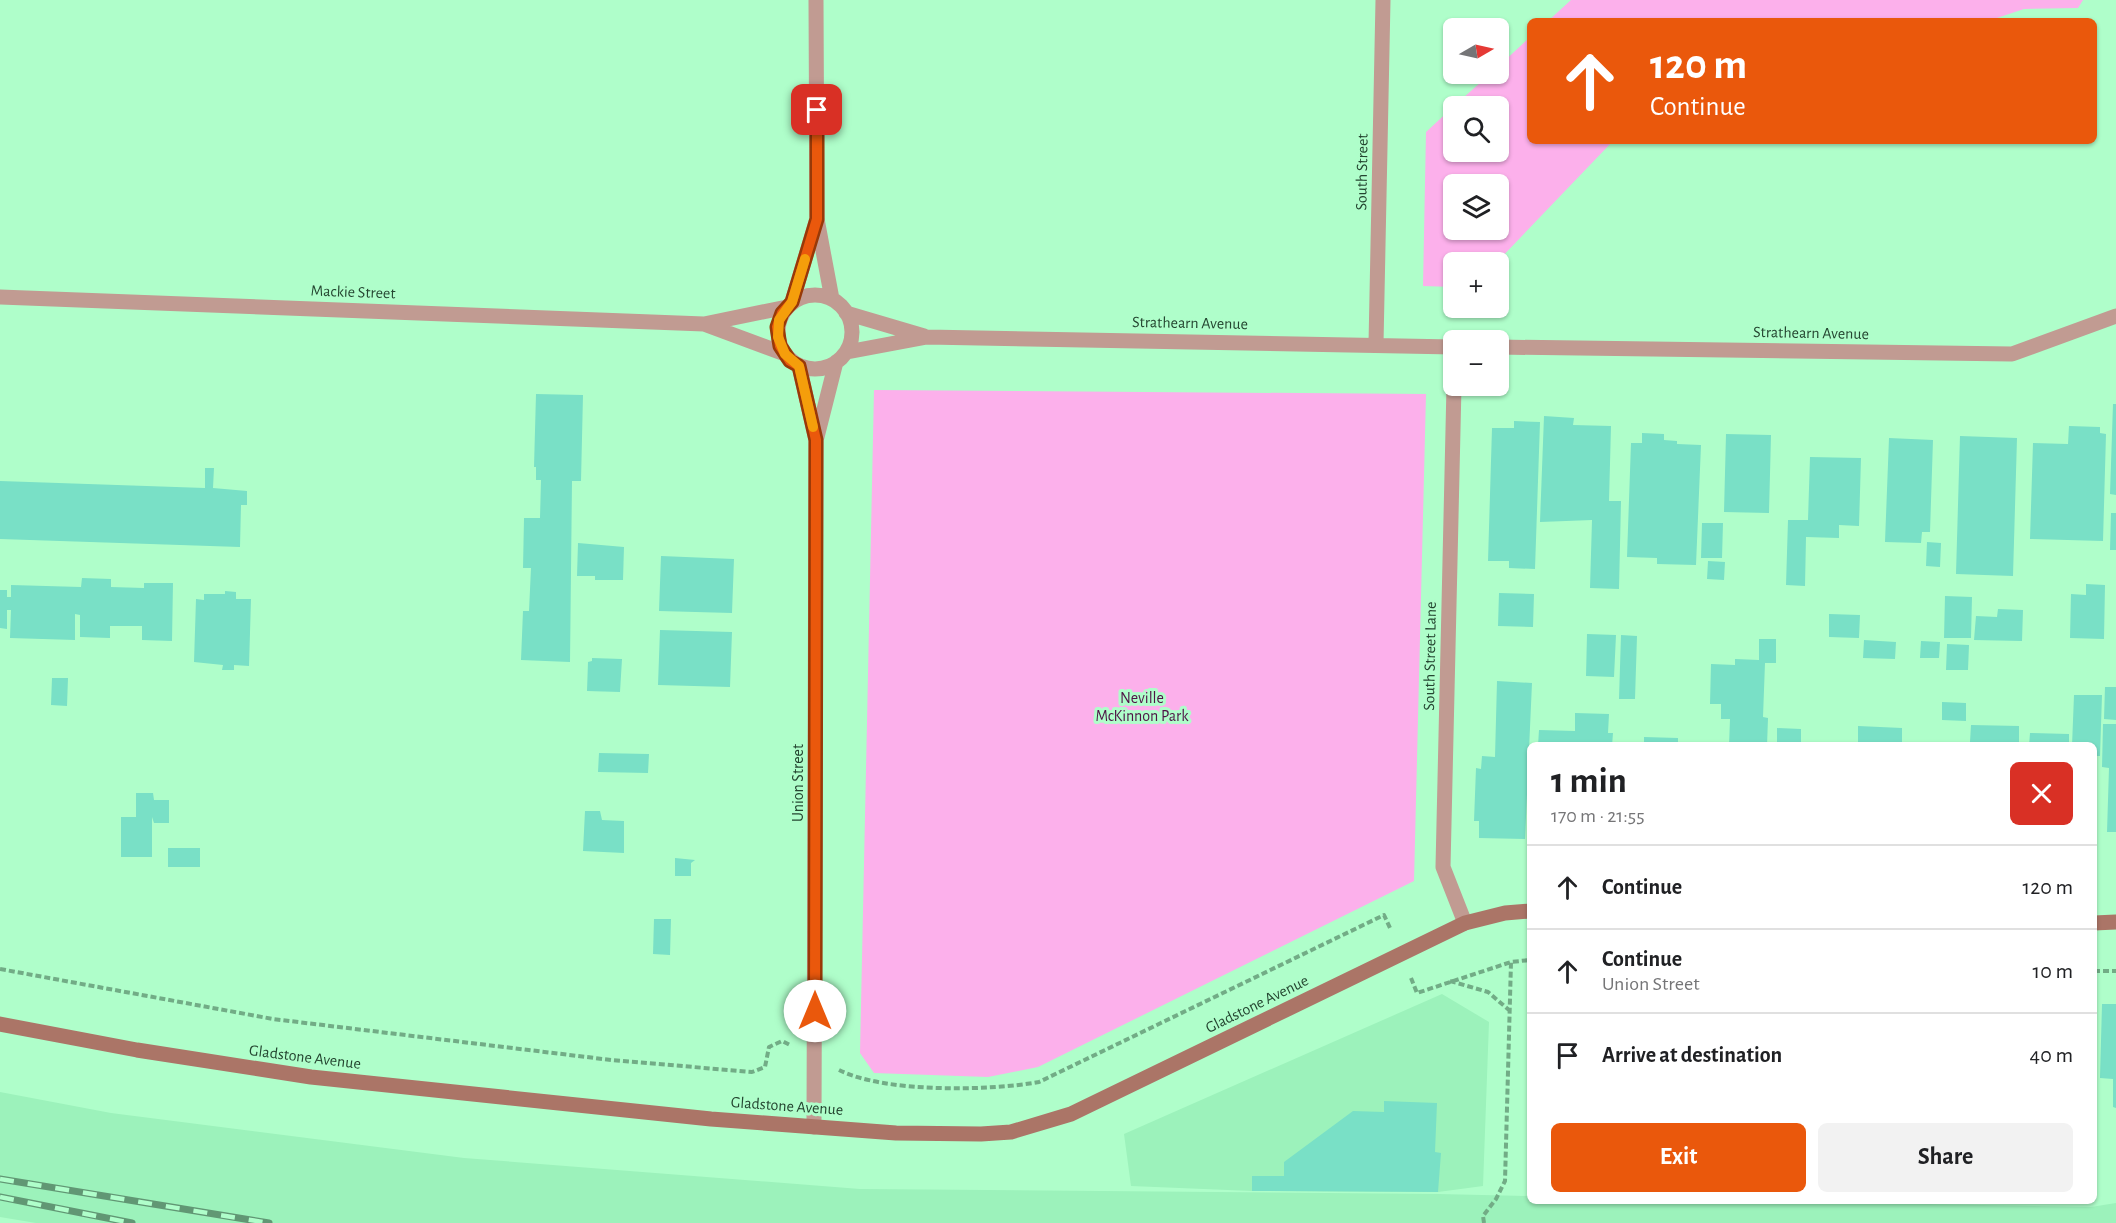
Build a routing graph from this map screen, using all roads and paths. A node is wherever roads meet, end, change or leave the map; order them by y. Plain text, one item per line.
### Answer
1 (816, 0) edge
2 (1383, 0) edge
3 (817, 219) junction
4 (0, 297) edge
5 (832, 299) junction
6 (790, 305) junction
7 (846, 313) junction
8 (2116, 316) edge
9 (704, 324) junction
10 (927, 337) junction
11 (1376, 344) junction
12 (1443, 347) edge
13 (1509, 347) edge
14 (785, 354) junction
15 (842, 357) junction
16 (799, 366) junction
17 (1454, 396) edge
18 (816, 440) junction
19 (1527, 911) edge
20 (2116, 922) edge
21 (1465, 923) junction
22 (2097, 923) edge
23 (1394, 936) dead end
24 (1527, 960) edge
25 (1511, 962) junction
26 (0, 969) edge
27 (2097, 971) edge
28 (2116, 971) edge
29 (1409, 973) dead end
30 (1449, 981) junction
31 (1509, 1010) junction
32 (0, 1024) edge
33 (782, 1041) dead end
34 (851, 1076) dead end
35 (814, 1127) junction
36 (1484, 1223) edge

1 - 3 street
2 - 11 street, South Street
3 - 5 street
3 - 6 street
4 - 9 street, Mackie Street
5 - 6 street
5 - 7 street
6 - 9 street
6 - 14 street
7 - 10 street, Strathearn Avenue
7 - 15 street
8 - 13 street, Strathearn Avenue
9 - 14 street
10 - 11 street, Strathearn Avenue
10 - 15 street, Strathearn Avenue
11 - 12 street, Strathearn Avenue
14 - 16 street
15 - 16 street
15 - 18 street, Union Street
16 - 18 street, Union Street
17 - 21 street, South Street Lane
18 - 35 street, Union Street
19 - 21 main road, Gladstone Avenue
20 - 22 main road
21 - 35 main road, Gladstone Avenue
23 - 34 path
24 - 25 path
25 - 30 path
25 - 31 path
26 - 33 path
27 - 28 path
29 - 30 path
30 - 31 path
31 - 36 path
32 - 35 main road, Gladstone Avenue

